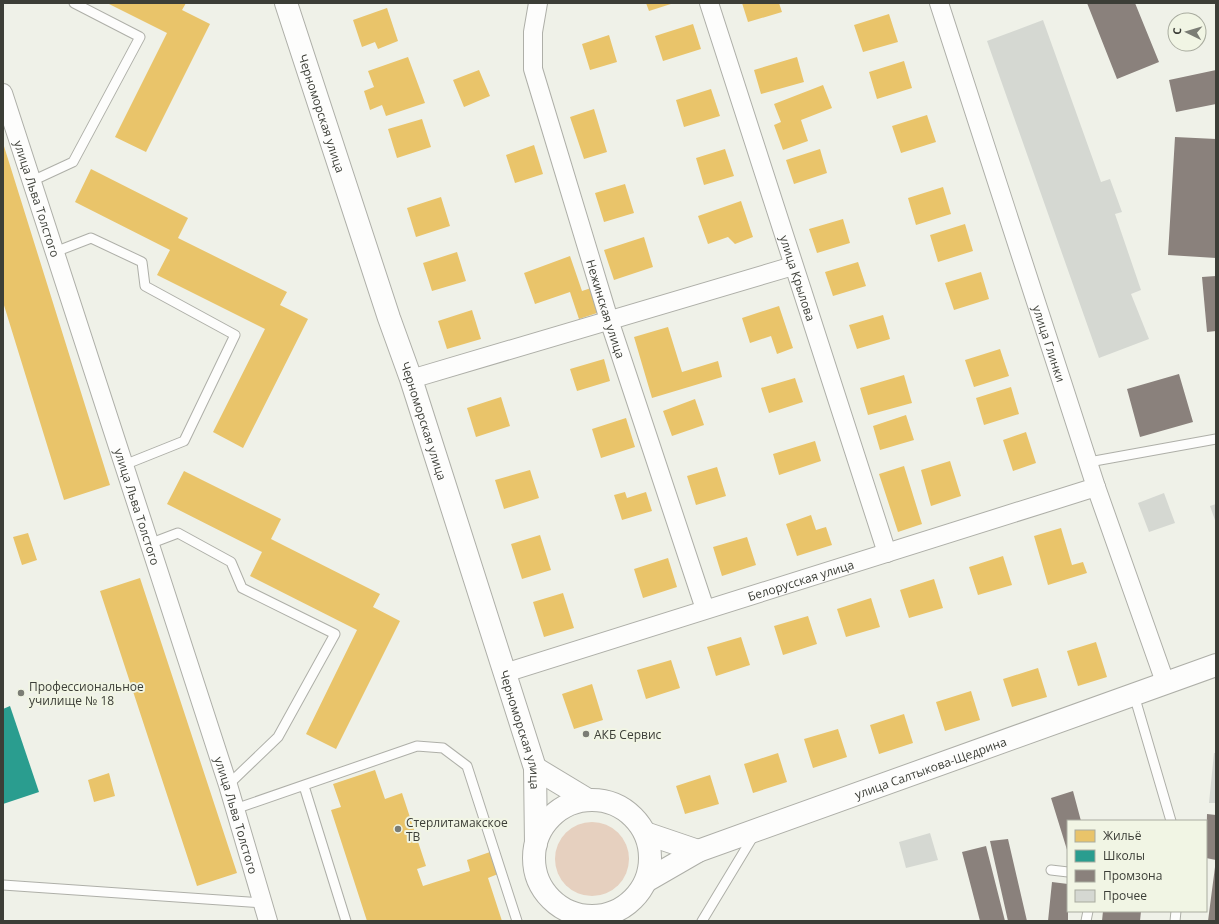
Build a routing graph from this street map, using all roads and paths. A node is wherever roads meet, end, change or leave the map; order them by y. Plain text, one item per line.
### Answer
1 (74, 3) edge
2 (286, 3) edge
3 (538, 3) edge
4 (709, 3) edge
5 (939, 3) edge
6 (3, 93) edge
7 (32, 182) junction
8 (55, 252) junction
9 (793, 266) junction
10 (609, 320) junction
11 (411, 379) junction
12 (1216, 439) edge
13 (1089, 462) junction
14 (124, 465) junction
15 (1096, 487) junction
16 (150, 544) junction
17 (887, 553) junction
18 (705, 609) junction
19 (1216, 665) edge
20 (505, 672) junction
21 (1165, 682) junction
22 (1134, 695) junction
23 (535, 768) junction
24 (228, 785) junction
25 (304, 786) junction
26 (588, 800) junction
27 (235, 809) junction
28 (1171, 820) edge
29 (758, 828) junction
30 (645, 833) junction
31 (536, 844) junction
32 (698, 851) junction
33 (1051, 870) dead end
34 (1067, 872) edge
35 (646, 881) junction
36 (3, 885) edge
37 (550, 897) junction
38 (262, 903) junction
39 (602, 918) edge
40 (268, 921) edge
41 (346, 921) edge
42 (518, 921) edge
43 (567, 921) edge
44 (702, 921) edge

1 - 7 lane
2 - 11 main road, Черноморская улица
3 - 10 street, Нежинская улица
4 - 9 street, улица Крылова
5 - 13 street, улица Глинки
6 - 7 street, улица Льва Толстого
7 - 8 street, улица Льва Толстого
8 - 14 street, улица Льва Толстого
8 - 14 lane
9 - 10 street
9 - 17 street, улица Крылова
10 - 11 street
10 - 18 street, Нежинская улица
11 - 20 main road, Черноморская улица
12 - 13 lane
13 - 15 street, улица Глинки
14 - 16 street, улица Льва Толстого
15 - 17 street, Белорусская улица
15 - 21 street, улица Глинки
16 - 24 street, улица Льва Толстого
16 - 24 lane
17 - 18 street, Белорусская улица
18 - 20 street, Белорусская улица
19 - 21 main road, улица Салтыкова-Щедрина
20 - 23 main road, Черноморская улица
21 - 22 main road, улица Салтыкова-Щедрина
22 - 28 lane
22 - 29 main road, улица Салтыкова-Щедрина
23 - 26 main road
23 - 31 main road, Черноморская улица
24 - 27 street, улица Льва Толстого
25 - 27 lane
25 - 41 lane
25 - 42 lane
26 - 30 main road
26 - 31 main road
27 - 38 street, улица Льва Толстого
29 - 32 main road, улица Салтыкова-Щедрина
29 - 44 lane
30 - 32 main road
30 - 35 main road
31 - 37 main road
32 - 35 main road, улица Салтыкова-Щедрина
33 - 34 lane
35 - 39 main road
36 - 38 lane
37 - 39 main road
37 - 43 main road
38 - 40 street, улица Льва Толстого

